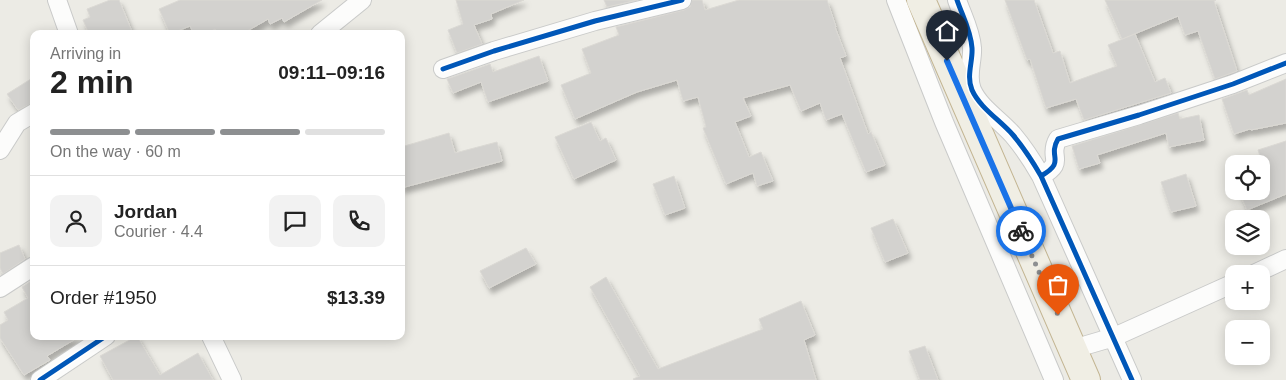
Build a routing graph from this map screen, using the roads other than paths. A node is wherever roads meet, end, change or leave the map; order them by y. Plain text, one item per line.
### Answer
1 (57, 0) edge
2 (362, 0) edge
3 (682, 0) edge
4 (896, 0) edge
5 (920, 0) edge
6 (957, 0) edge
7 (68, 30) edge
8 (325, 30) edge
9 (1286, 62) edge
10 (442, 69) dead end
11 (966, 90) junction
12 (30, 115) edge
13 (0, 150) edge
14 (1041, 176) junction
15 (1286, 259) edge
16 (1270, 266) edge
17 (30, 269) edge
18 (1225, 287) edge
19 (0, 288) edge
20 (1114, 338) junction
21 (100, 340) edge
22 (213, 340) edge
23 (1073, 349) junction
24 (40, 380) edge
25 (232, 380) edge
26 (1054, 380) edge
27 (1086, 380) edge
28 (1132, 380) edge

1 - 7 street
2 - 8 street
3 - 10 street
4 - 26 street
5 - 11 highway
6 - 11 street
9 - 14 street
11 - 14 street
11 - 23 highway
12 - 13 street
14 - 20 street
15 - 16 street
17 - 19 street
18 - 20 street
20 - 23 street
20 - 28 street
21 - 24 street
22 - 25 street
23 - 27 highway

